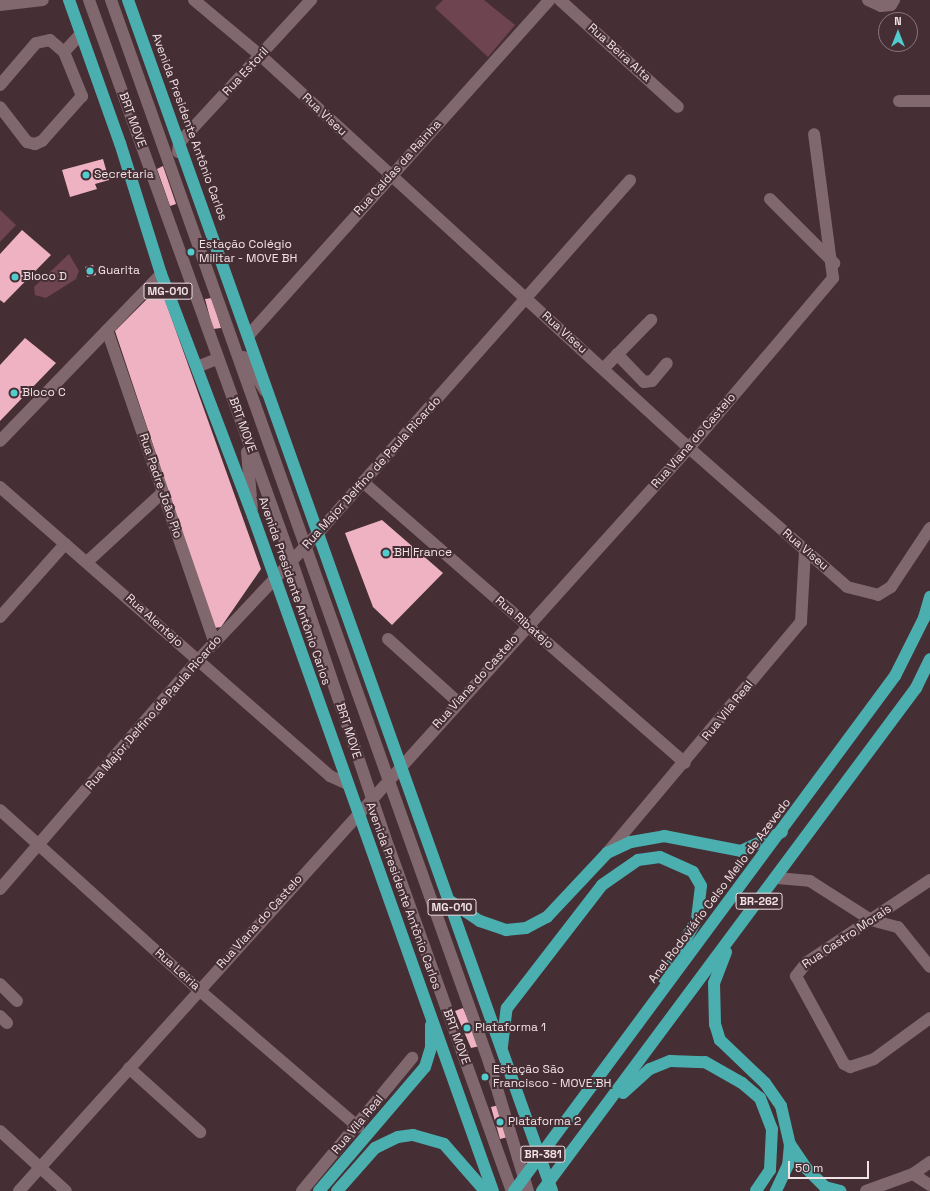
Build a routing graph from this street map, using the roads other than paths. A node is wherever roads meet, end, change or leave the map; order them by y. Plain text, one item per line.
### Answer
1 (43, 0) edge
2 (69, 0) edge
3 (89, 0) edge
4 (111, 0) edge
5 (128, 0) edge
6 (194, 0) edge
7 (310, 0) edge
8 (549, 0) edge
9 (560, 0) edge
10 (868, 0) edge
11 (894, 0) edge
12 (4, 5) edge
13 (0, 15) edge
14 (81, 34) junction
15 (64, 52) junction
16 (261, 56) junction
17 (0, 85) edge
18 (899, 100) dead end
19 (930, 101) edge
20 (0, 107) edge
21 (678, 107) dead end
22 (814, 134) dead end
23 (180, 142) junction
24 (175, 176) junction
25 (390, 177) junction
26 (630, 180) dead end
27 (770, 199) dead end
28 (834, 263) junction
29 (161, 274) junction
30 (527, 299) junction
31 (651, 320) dead end
32 (107, 330) junction
33 (248, 336) junction
34 (232, 339) junction
35 (617, 354) junction
36 (217, 359) junction
37 (667, 362) dead end
38 (196, 367) junction
39 (604, 369) junction
40 (272, 402) junction
41 (245, 434) junction
42 (0, 441) edge
43 (689, 448) junction
44 (363, 482) junction
45 (0, 488) edge
46 (162, 493) junction
47 (253, 516) junction
48 (930, 528) edge
49 (318, 532) junction
50 (65, 544) junction
51 (305, 548) junction
52 (804, 550) junction
53 (88, 561) junction
54 (292, 562) junction
55 (275, 579) junction
56 (930, 597) edge
57 (0, 617) edge
58 (526, 625) junction
59 (388, 640) dead end
60 (215, 642) junction
61 (930, 659) edge
62 (198, 660) junction
63 (458, 702) junction
64 (685, 763) junction
65 (402, 765) junction
66 (389, 781) junction
67 (346, 783) junction
68 (372, 800) junction
69 (0, 810) edge
70 (359, 812) junction
71 (783, 832) junction
72 (39, 845) junction
73 (606, 853) junction
74 (777, 878) junction
75 (930, 880) edge
76 (0, 889) edge
77 (450, 901) junction
78 (871, 920) junction
79 (737, 929) junction
80 (930, 967) edge
81 (0, 984) edge
82 (199, 990) junction
83 (17, 1001) dead end
84 (431, 1015) junction
85 (642, 1016) junction
86 (930, 1018) edge
87 (502, 1049) junction
88 (412, 1058) dead end
89 (129, 1068) junction
90 (605, 1108) junction
91 (572, 1116) joint
92 (358, 1127) junction
93 (0, 1131) edge
94 (200, 1132) dead end
95 (582, 1139) joint
96 (790, 1144) junction
97 (930, 1162) edge
98 (41, 1167) junction
99 (913, 1174) junction
100 (930, 1185) edge
101 (19, 1191) edge
102 (66, 1191) edge
103 (302, 1191) edge
104 (319, 1191) edge
105 (337, 1191) edge
106 (485, 1191) edge
107 (492, 1191) edge
108 (513, 1191) edge
109 (528, 1191) edge
110 (542, 1191) edge
111 (552, 1191) edge
112 (756, 1191) edge
113 (776, 1191) edge
114 (840, 1191) edge
115 (866, 1191) edge

1 - 12 street
2 - 14 highway, Avenida Presidente Antônio Carlos / MG-010
3 - 36 street, BRT MOVE
4 - 24 street, BRT MOVE
5 - 23 highway, Avenida Presidente Antônio Carlos / MG-010
6 - 16 street, Rua Viseu
7 - 16 street, Rua Estoril
8 - 25 street, Rua Caldas da Rainha
9 - 21 street, Rua Beira Alta
10 - 11 street
12 - 13 street
14 - 15 street
14 - 29 highway, Avenida Presidente Antônio Carlos / MG-010
15 - 17 street
15 - 20 street
16 - 23 street, Rua Estoril
16 - 25 street, Rua Viseu
18 - 19 street
22 - 28 street, Rua Viana do Castelo
23 - 24 street, BRT MOVE
23 - 33 highway, Avenida Presidente Antônio Carlos / MG-010
24 - 34 street, BRT MOVE
25 - 30 street, Rua Viseu
25 - 33 street, Rua Caldas da Rainha
26 - 30 street, Rua Major Delfino de Paula Ricardo
27 - 28 street
28 - 43 street, Rua Viana do Castelo
29 - 32 street
29 - 38 highway, Avenida Presidente Antônio Carlos / MG-010
30 - 39 street, Rua Viseu
30 - 44 street, Rua Major Delfino de Paula Ricardo
31 - 35 street
32 - 42 street
32 - 46 street, Rua Padre João Pio
33 - 40 highway, Avenida Presidente Antônio Carlos / MG-010
34 - 40 street, BRT MOVE
34 - 51 street, BRT MOVE
35 - 37 street
35 - 39 street
36 - 38 street
36 - 41 street, BRT MOVE
38 - 47 highway, Avenida Presidente Antônio Carlos / MG-010
39 - 43 street, Rua Viseu
40 - 49 highway, Avenida Presidente Antônio Carlos / MG-010
41 - 47 street
41 - 54 street, BRT MOVE
43 - 52 street, Rua Viseu
43 - 58 street, Rua Viana do Castelo
44 - 49 street, Rua Major Delfino de Paula Ricardo
44 - 58 street, Rua Ribatejo
45 - 50 street, Rua Alentejo
46 - 53 street
46 - 60 street, Rua Padre João Pio
47 - 55 highway, Avenida Presidente Antônio Carlos / MG-010
48 - 52 street, Rua Viseu
49 - 51 street, Rua Major Delfino de Paula Ricardo
49 - 65 highway, Avenida Presidente Antônio Carlos / MG-010
50 - 53 street, Rua Alentejo
50 - 57 street
51 - 54 street, Rua Major Delfino de Paula Ricardo
51 - 66 street, BRT MOVE
52 - 64 street, Rua Vila Real
53 - 62 street, Rua Alentejo
54 - 55 street, Rua Major Delfino de Paula Ricardo
54 - 68 street, BRT MOVE
55 - 60 street, Rua Major Delfino de Paula Ricardo
55 - 67 highway, Avenida Presidente Antônio Carlos / MG-010
56 - 71 highway, Anel Rodoviário Celso Mello de Azevedo / BR-262
58 - 63 street, Rua Viana do Castelo
58 - 64 street, Rua Ribatejo
59 - 63 street
60 - 62 street, Rua Major Delfino de Paula Ricardo
61 - 74 highway, BR-262
62 - 67 street, Rua Alentejo
62 - 72 street, Rua Major Delfino de Paula Ricardo
63 - 65 street, Rua Viana do Castelo
64 - 73 street, Rua Vila Real
65 - 66 street, Rua Viana do Castelo
65 - 77 highway, Avenida Presidente Antônio Carlos / MG-010
66 - 68 street, Rua Viana do Castelo
66 - 109 street, BRT MOVE
67 - 70 highway, Avenida Presidente Antônio Carlos / MG-010
68 - 70 street, Rua Viana do Castelo
68 - 108 street, BRT MOVE
69 - 72 street, Rua Leiria
70 - 82 street, Rua Viana do Castelo
70 - 84 highway, Avenida Presidente Antônio Carlos / MG-010
71 - 73 highway
71 - 85 highway, Anel Rodoviário Celso Mello de Azevedo / BR-262
72 - 76 street, Rua Major Delfino de Paula Ricardo
72 - 82 street, Rua Leiria
73 - 77 highway
74 - 78 street
74 - 79 highway, BR-262
75 - 78 street, Rua Castro Morais
77 - 87 highway, Avenida Presidente Antônio Carlos / MG-010
78 - 80 street
78 - 86 street, Rua Castro Morais
79 - 90 highway, BR-262
79 - 96 highway
81 - 83 street
82 - 89 street, Rua Viana do Castelo
82 - 92 street, Rua Leiria
84 - 104 highway
84 - 107 highway, Avenida Presidente Antônio Carlos / MG-010
85 - 87 highway
85 - 91 highway, Anel Rodoviário Celso Mello de Azevedo / BR-262
87 - 111 highway, Avenida Presidente Antônio Carlos / MG-010
88 - 92 street, Rua Vila Real
89 - 94 street
89 - 98 street, Rua Viana do Castelo
90 - 95 highway, BR-262
90 - 112 highway
91 - 108 highway, Anel Rodoviário Celso Mello de Azevedo / BR-381
92 - 103 street, Rua Vila Real
93 - 98 street
95 - 110 highway, BR-381
96 - 113 highway
96 - 114 highway
97 - 99 street
98 - 101 street, Rua Viana do Castelo
98 - 102 street
99 - 100 street
99 - 115 street
105 - 106 highway

